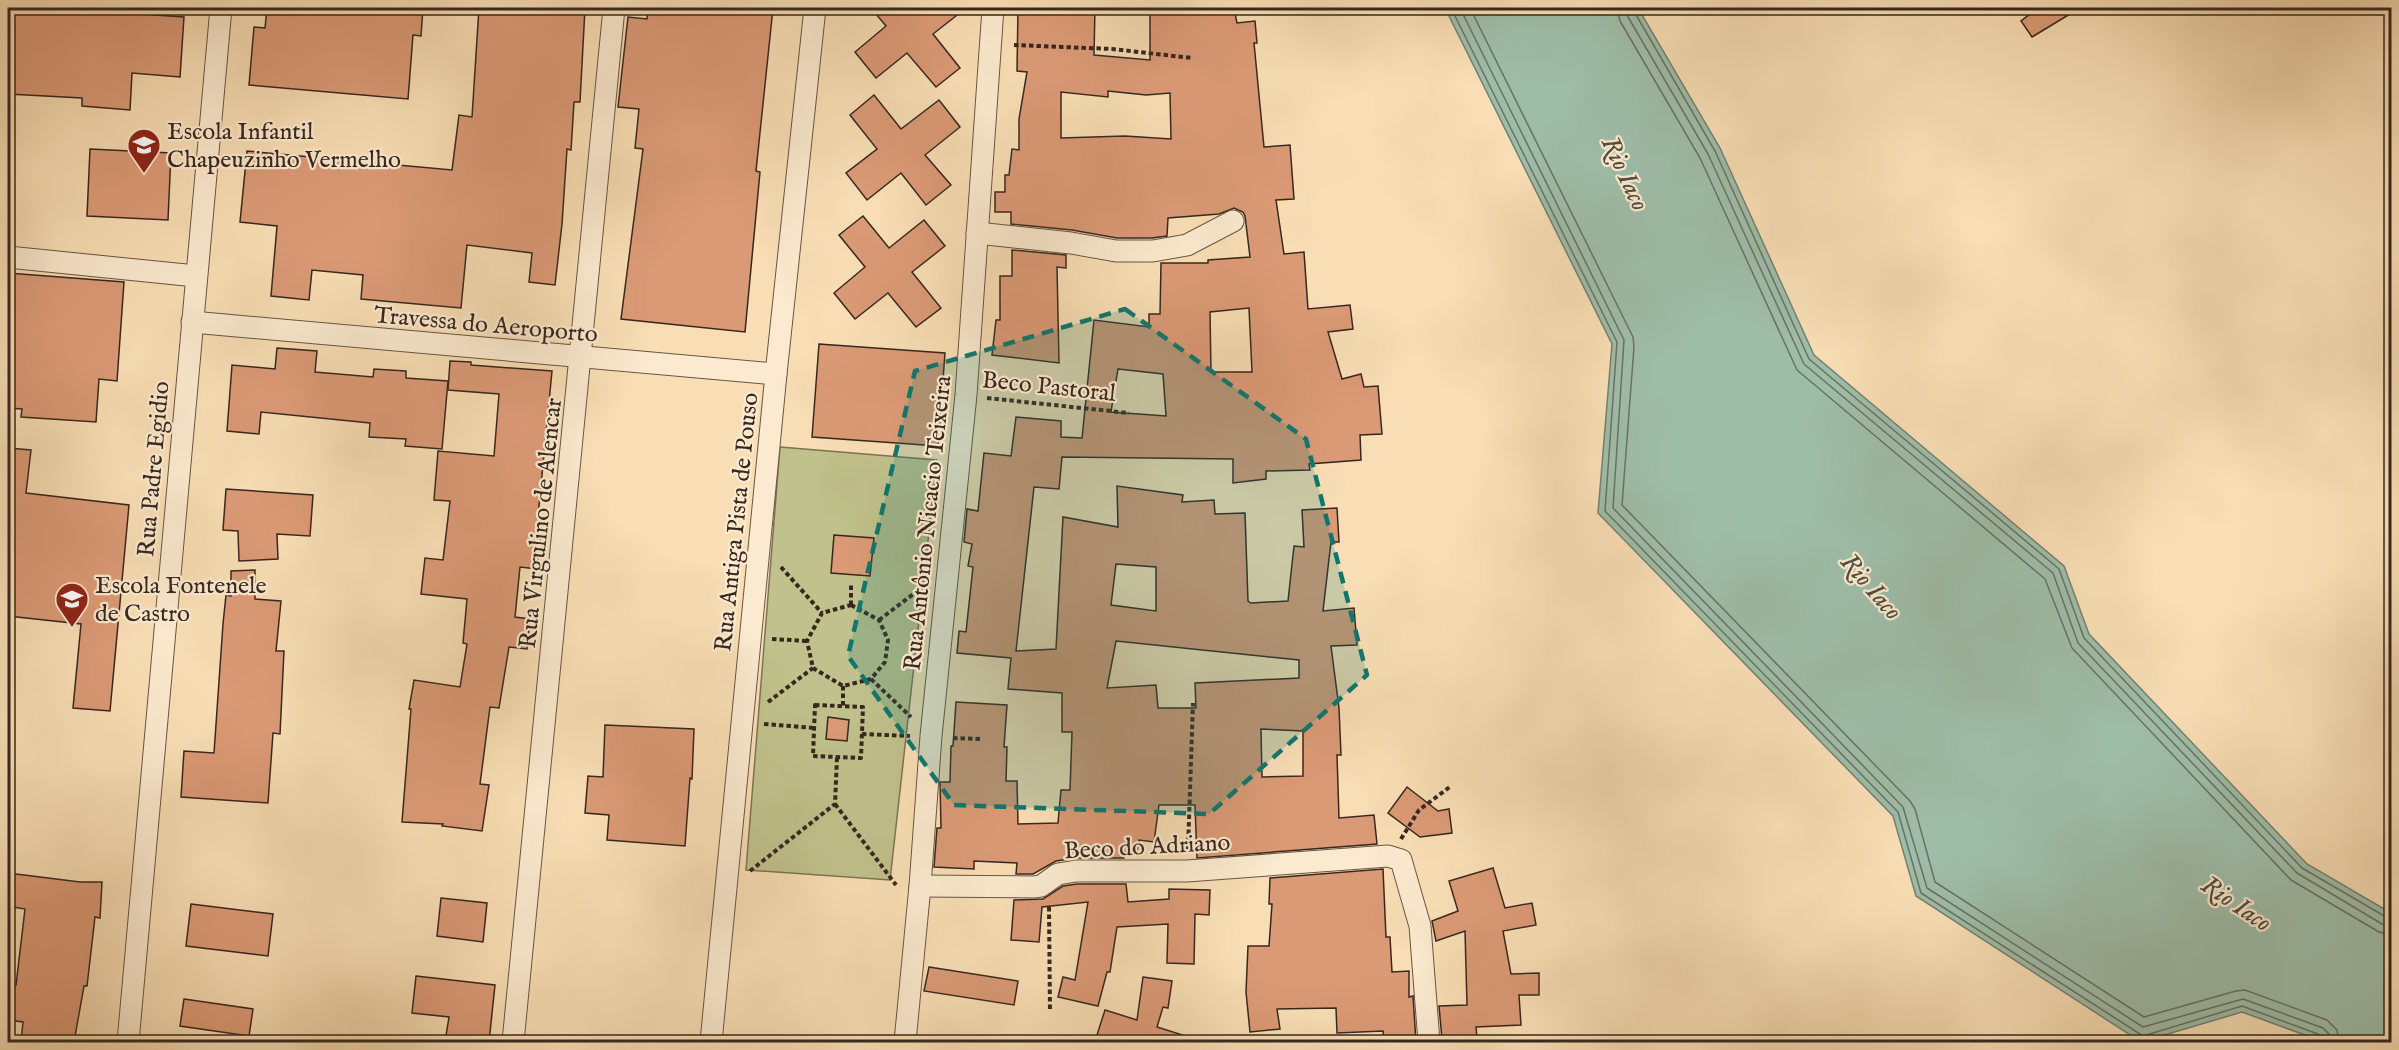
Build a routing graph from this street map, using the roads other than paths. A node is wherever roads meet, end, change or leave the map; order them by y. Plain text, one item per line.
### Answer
1 (221, 8) edge
2 (614, 8) edge
3 (815, 8) edge
4 (993, 8) edge
5 (1233, 221) dead end
6 (977, 233) junction
7 (8, 257) edge
8 (196, 276) junction
9 (192, 322) junction
10 (582, 358) junction
11 (776, 374) junction
12 (920, 886) junction
13 (128, 1042) edge
14 (513, 1042) edge
15 (711, 1042) edge
16 (905, 1042) edge
17 (1429, 1042) edge

1 - 8 street, Rua Padre Egidio
2 - 10 street, Rua Virgulino de Alencar
3 - 11 street, Rua Antiga Pista de Pouso
4 - 6 street, Rua Antônio Nicacio Teixeira
5 - 6 street
6 - 12 street, Rua Antônio Nicacio Teixeira
7 - 8 street
8 - 9 street, Rua Padre Egidio
9 - 10 street, Travessa do Aeroporto
9 - 13 street, Rua Padre Egidio
10 - 11 street, Travessa do Aeroporto
10 - 14 street, Rua Virgulino de Alencar
11 - 15 street, Rua Antiga Pista de Pouso
12 - 16 street, Rua Antônio Nicacio Teixeira
12 - 17 street, Beco do Adriano

